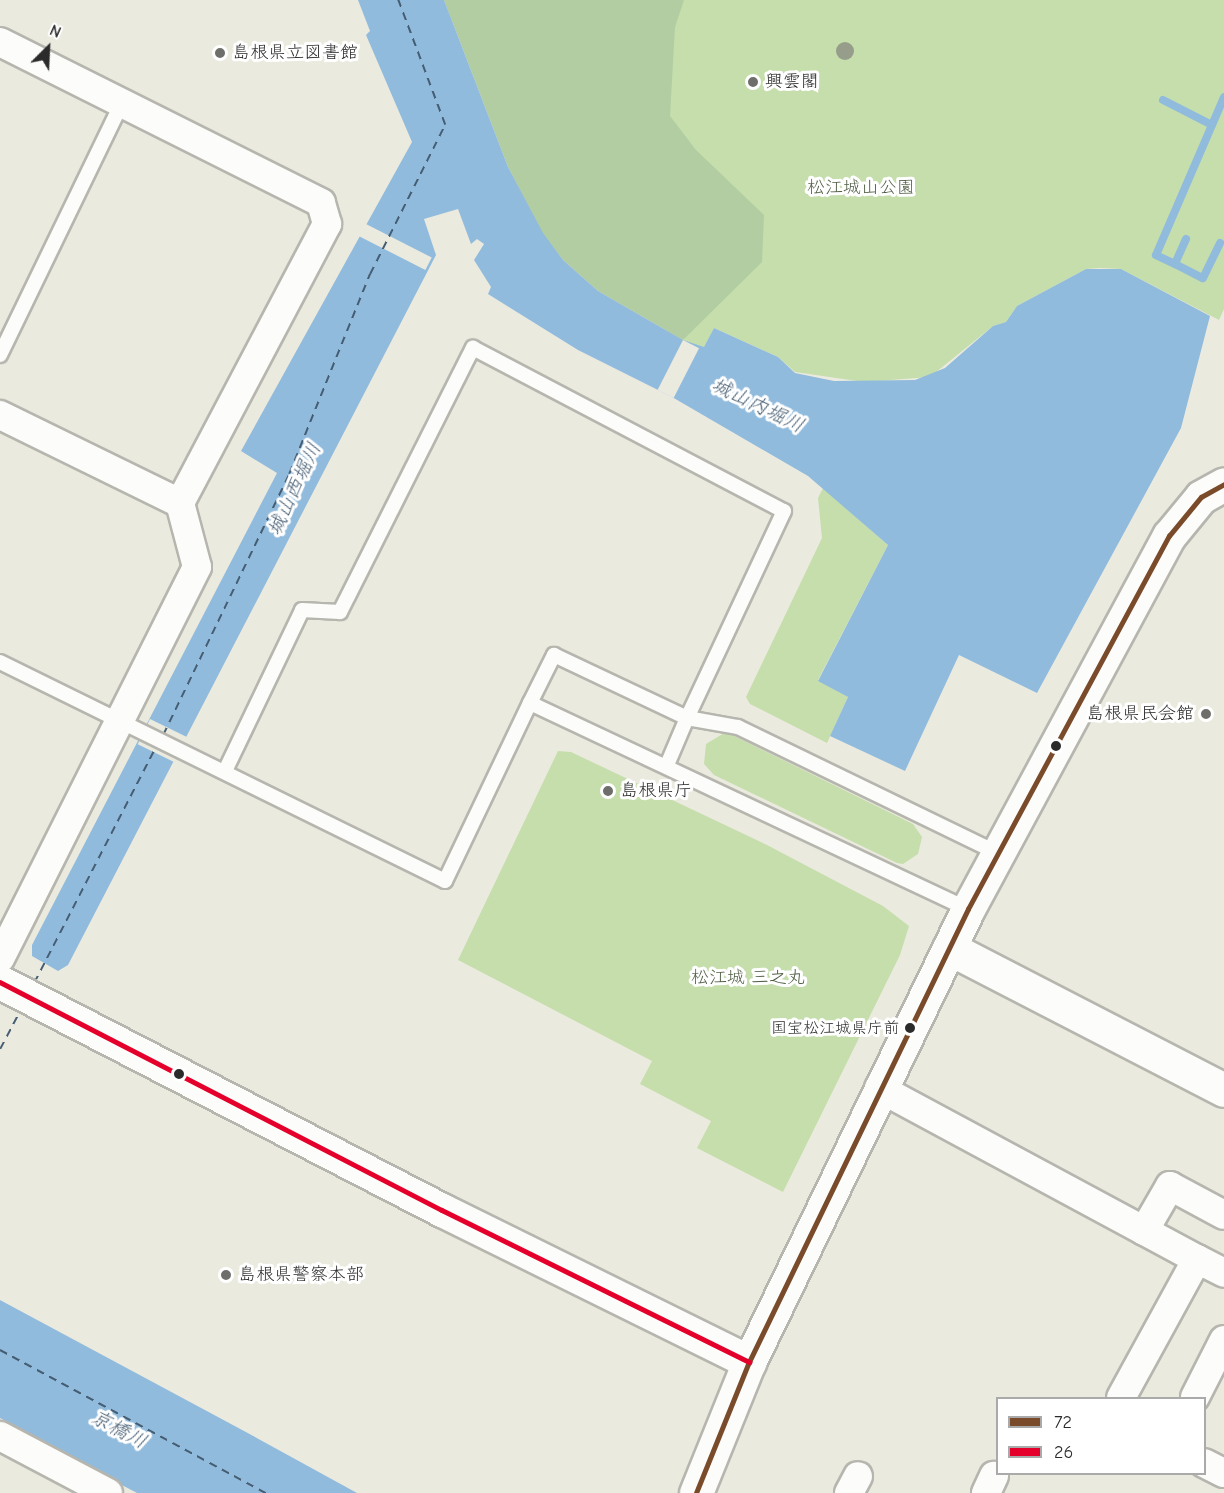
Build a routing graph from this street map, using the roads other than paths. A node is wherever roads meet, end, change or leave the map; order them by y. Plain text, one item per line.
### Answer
1 (0, 42) edge
2 (122, 103) junction
3 (0, 355) edge
4 (0, 416) edge
5 (1224, 484) edge
6 (180, 503) junction
7 (0, 662) edge
8 (530, 703) junction
9 (687, 718) junction
10 (130, 726) junction
11 (667, 765) junction
12 (225, 771) junction
13 (998, 853) junction
14 (968, 909) junction
15 (949, 948) junction
16 (3, 976) edge
17 (879, 1088) junction
18 (1224, 1090) edge
19 (1224, 1215) edge
20 (1144, 1231) junction
21 (1197, 1259) junction
22 (1224, 1273) edge
23 (1224, 1340) edge
24 (749, 1362) junction
25 (1122, 1397) edge
26 (1195, 1397) dead end
27 (0, 1436) edge
28 (1206, 1464) edge
29 (1224, 1473) edge
30 (108, 1493) edge
31 (696, 1493) edge

1 - 2 street
2 - 3 lane
2 - 6 street
4 - 6 street
5 - 13 main road
6 - 10 street
7 - 10 lane
8 - 9 lane
8 - 11 lane
8 - 12 lane
9 - 11 lane
9 - 12 lane
9 - 13 lane
10 - 12 lane
10 - 16 street
11 - 14 lane
13 - 14 main road
14 - 15 main road
15 - 17 main road
15 - 18 main road
16 - 24 main road
17 - 20 street
17 - 24 main road
19 - 20 street
20 - 21 street
21 - 22 street
21 - 25 street
23 - 26 street
24 - 31 main road
27 - 30 street
28 - 29 street

